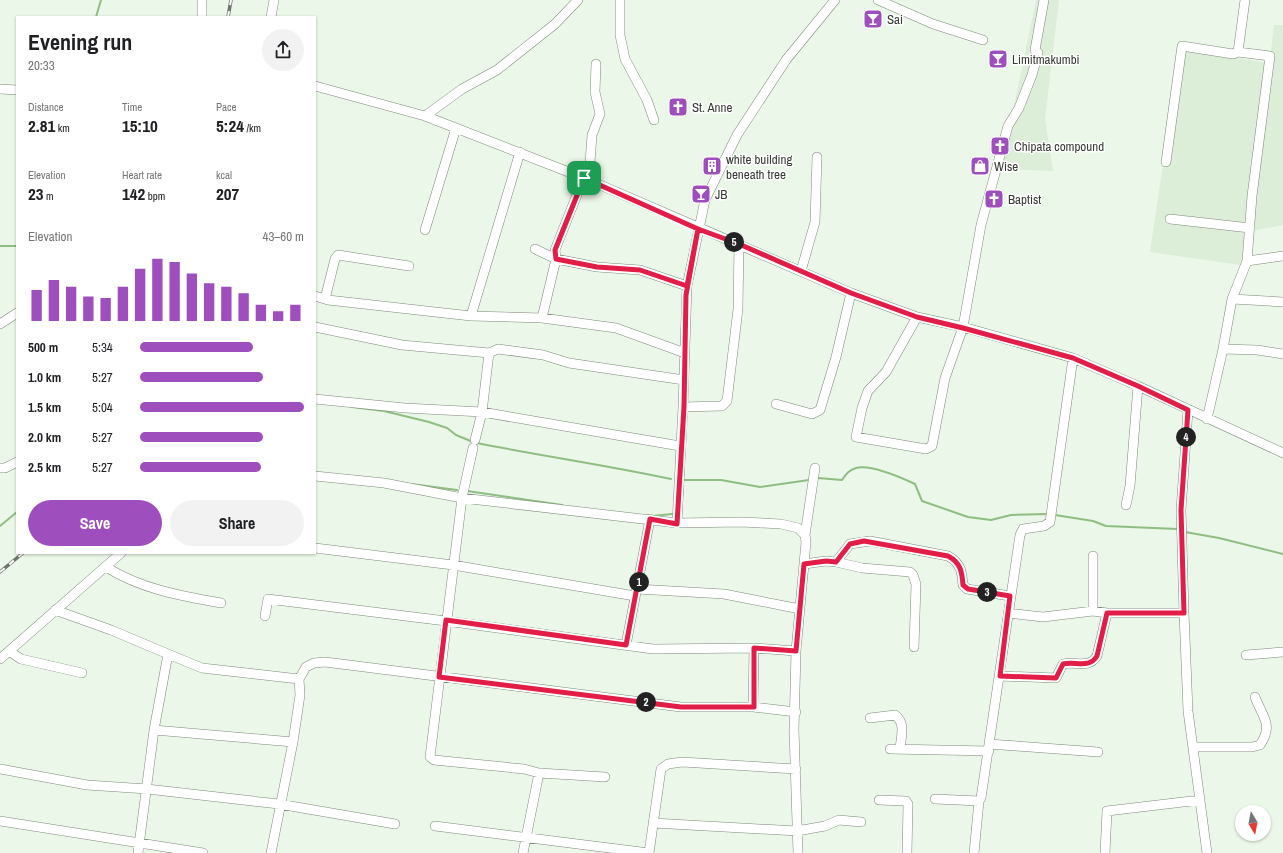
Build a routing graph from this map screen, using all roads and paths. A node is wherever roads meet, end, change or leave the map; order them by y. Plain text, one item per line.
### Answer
1 (202, 0) edge
2 (274, 0) edge
3 (578, 0) edge
4 (620, 0) edge
5 (835, 0) edge
6 (878, 0) edge
7 (1044, 0) edge
8 (1245, 0) edge
9 (202, 16) edge
10 (271, 16) edge
11 (983, 40) dead end
12 (1238, 52) junction
13 (596, 64) dead end
14 (316, 86) edge
15 (0, 89) edge
16 (16, 90) edge
17 (425, 116) junction
18 (654, 120) dead end
19 (456, 128) junction
20 (520, 152) junction
21 (817, 157) dead end
22 (1166, 162) dead end
23 (584, 178) junction
24 (1170, 219) dead end
25 (1250, 228) junction
26 (698, 229) junction
27 (426, 230) dead end
28 (739, 244) junction
29 (535, 249) dead end
30 (1283, 256) edge
31 (556, 259) junction
32 (1247, 261) junction
33 (409, 266) dead end
34 (801, 271) junction
35 (687, 286) junction
36 (851, 293) junction
37 (316, 296) edge
38 (325, 299) junction
39 (1232, 299) junction
40 (1283, 302) edge
41 (16, 314) edge
42 (471, 316) junction
43 (917, 317) junction
44 (542, 318) junction
45 (0, 324) edge
46 (316, 327) edge
47 (963, 328) junction
48 (1223, 349) junction
49 (489, 353) junction
50 (685, 353) junction
51 (1283, 354) edge
52 (1073, 358) junction
53 (684, 380) junction
54 (1138, 386) junction
55 (316, 399) edge
56 (776, 404) dead end
57 (684, 407) junction
58 (1188, 410) junction
59 (482, 412) junction
60 (1207, 419) junction
61 (680, 446) junction
62 (1283, 453) edge
63 (16, 462) edge
64 (0, 468) edge
65 (815, 468) dead end
66 (316, 476) edge
67 (462, 498) junction
68 (1126, 505) dead end
69 (650, 519) junction
70 (677, 524) junction
71 (804, 535) junction
72 (316, 548) edge
73 (120, 554) edge
74 (1093, 556) dead end
75 (836, 562) junction
76 (804, 564) junction
77 (453, 565) junction
78 (106, 567) junction
79 (636, 593) junction
80 (1010, 596) junction
81 (221, 603) dead end
82 (800, 609) junction
83 (55, 610) junction
84 (1093, 611) junction
85 (1008, 613) junction
86 (1107, 613) junction
87 (1184, 613) junction
88 (265, 616) dead end
89 (446, 620) junction
90 (626, 645) junction
91 (914, 647) dead end
92 (754, 648) junction
93 (9, 651) junction
94 (796, 651) junction
95 (1283, 652) edge
96 (168, 654) junction
97 (1246, 655) dead end
98 (0, 659) edge
99 (82, 673) dead end
100 (1000, 676) junction
101 (439, 677) junction
102 (299, 679) junction
103 (1255, 697) dead end
104 (754, 707) junction
105 (796, 712) junction
106 (870, 718) dead end
107 (154, 730) junction
108 (293, 742) junction
109 (1193, 747) junction
110 (989, 748) junction
111 (890, 749) dead end
112 (900, 749) junction
113 (1098, 752) dead end
114 (0, 769) edge
115 (796, 769) junction
116 (539, 773) junction
117 (605, 777) dead end
118 (147, 789) junction
119 (935, 799) dead end
120 (879, 800) dead end
121 (1200, 800) junction
122 (979, 801) junction
123 (280, 804) junction
124 (0, 822) edge
125 (861, 822) dead end
126 (654, 823) junction
127 (395, 824) dead end
128 (435, 826) dead end
129 (797, 831) junction
130 (526, 838) junction
131 (139, 843) junction
132 (138, 853) edge
133 (203, 853) edge
134 (271, 853) edge
135 (523, 853) edge
136 (649, 853) edge
137 (798, 853) edge
138 (906, 853) edge
139 (974, 853) edge
140 (1105, 853) edge
141 (1207, 853) edge

1 - 9 street
2 - 10 street
3 - 17 street
4 - 18 street
5 - 26 street
6 - 11 street
7 - 47 street
8 - 12 street
12 - 22 street
12 - 25 street
13 - 23 street
14 - 17 street
15 - 16 street
17 - 19 street
19 - 20 street
19 - 27 street
20 - 23 street
20 - 42 street
21 - 34 street
23 - 26 street
23 - 31 street
24 - 25 street
25 - 32 street
26 - 28 street
26 - 35 street
28 - 34 street
28 - 57 street
29 - 31 street
30 - 32 street
31 - 35 street
31 - 44 street
32 - 39 street
33 - 38 street
34 - 36 street
35 - 50 street
36 - 43 street
36 - 56 street
37 - 38 street
38 - 42 street
39 - 40 street
39 - 48 street
41 - 45 street
42 - 44 street
43 - 47 street
43 - 47 street
44 - 50 street
46 - 49 street
47 - 52 street
48 - 51 street
48 - 60 street
49 - 53 street
49 - 59 street
50 - 53 street
52 - 54 street
52 - 80 street
53 - 57 street
54 - 58 street
54 - 68 street
55 - 59 street
57 - 61 street
58 - 60 street
58 - 87 street
59 - 61 street
59 - 67 street
60 - 62 street
61 - 70 street
63 - 64 street
65 - 71 street
66 - 67 street
67 - 69 street
67 - 77 street
69 - 70 street
69 - 79 street
70 - 71 street
71 - 76 street
72 - 77 street
73 - 78 street
74 - 84 street
75 - 76 street
75 - 80 street
75 - 91 street
76 - 82 street
77 - 79 street
77 - 89 street
78 - 81 street
78 - 83 street
79 - 82 street
79 - 90 street
80 - 85 street
82 - 94 street
83 - 93 street
83 - 96 street
84 - 85 street
84 - 86 street
85 - 100 street
86 - 87 street
86 - 100 street
87 - 109 street
88 - 89 street
89 - 90 street
89 - 101 street
90 - 92 street
92 - 94 street
92 - 104 street
93 - 98 street
93 - 99 street
94 - 105 street
95 - 97 street
96 - 102 street
96 - 107 street
100 - 110 street
101 - 102 street
101 - 104 street
101 - 116 street
102 - 108 street
103 - 109 street
104 - 105 street
105 - 115 street
106 - 112 street
107 - 108 street
107 - 118 street
108 - 123 street
109 - 121 street
110 - 112 street
110 - 113 street
110 - 122 street
111 - 112 street
114 - 118 street
115 - 126 street
115 - 129 street
116 - 117 street
116 - 130 street
118 - 123 street
118 - 131 street
119 - 122 street
120 - 138 street
121 - 140 street
121 - 141 street
122 - 139 street
123 - 127 street
123 - 134 street
124 - 131 street
125 - 129 street
126 - 129 street
126 - 136 street
128 - 130 street
129 - 137 street
130 - 135 street
130 - 136 street
131 - 132 street
131 - 133 street

